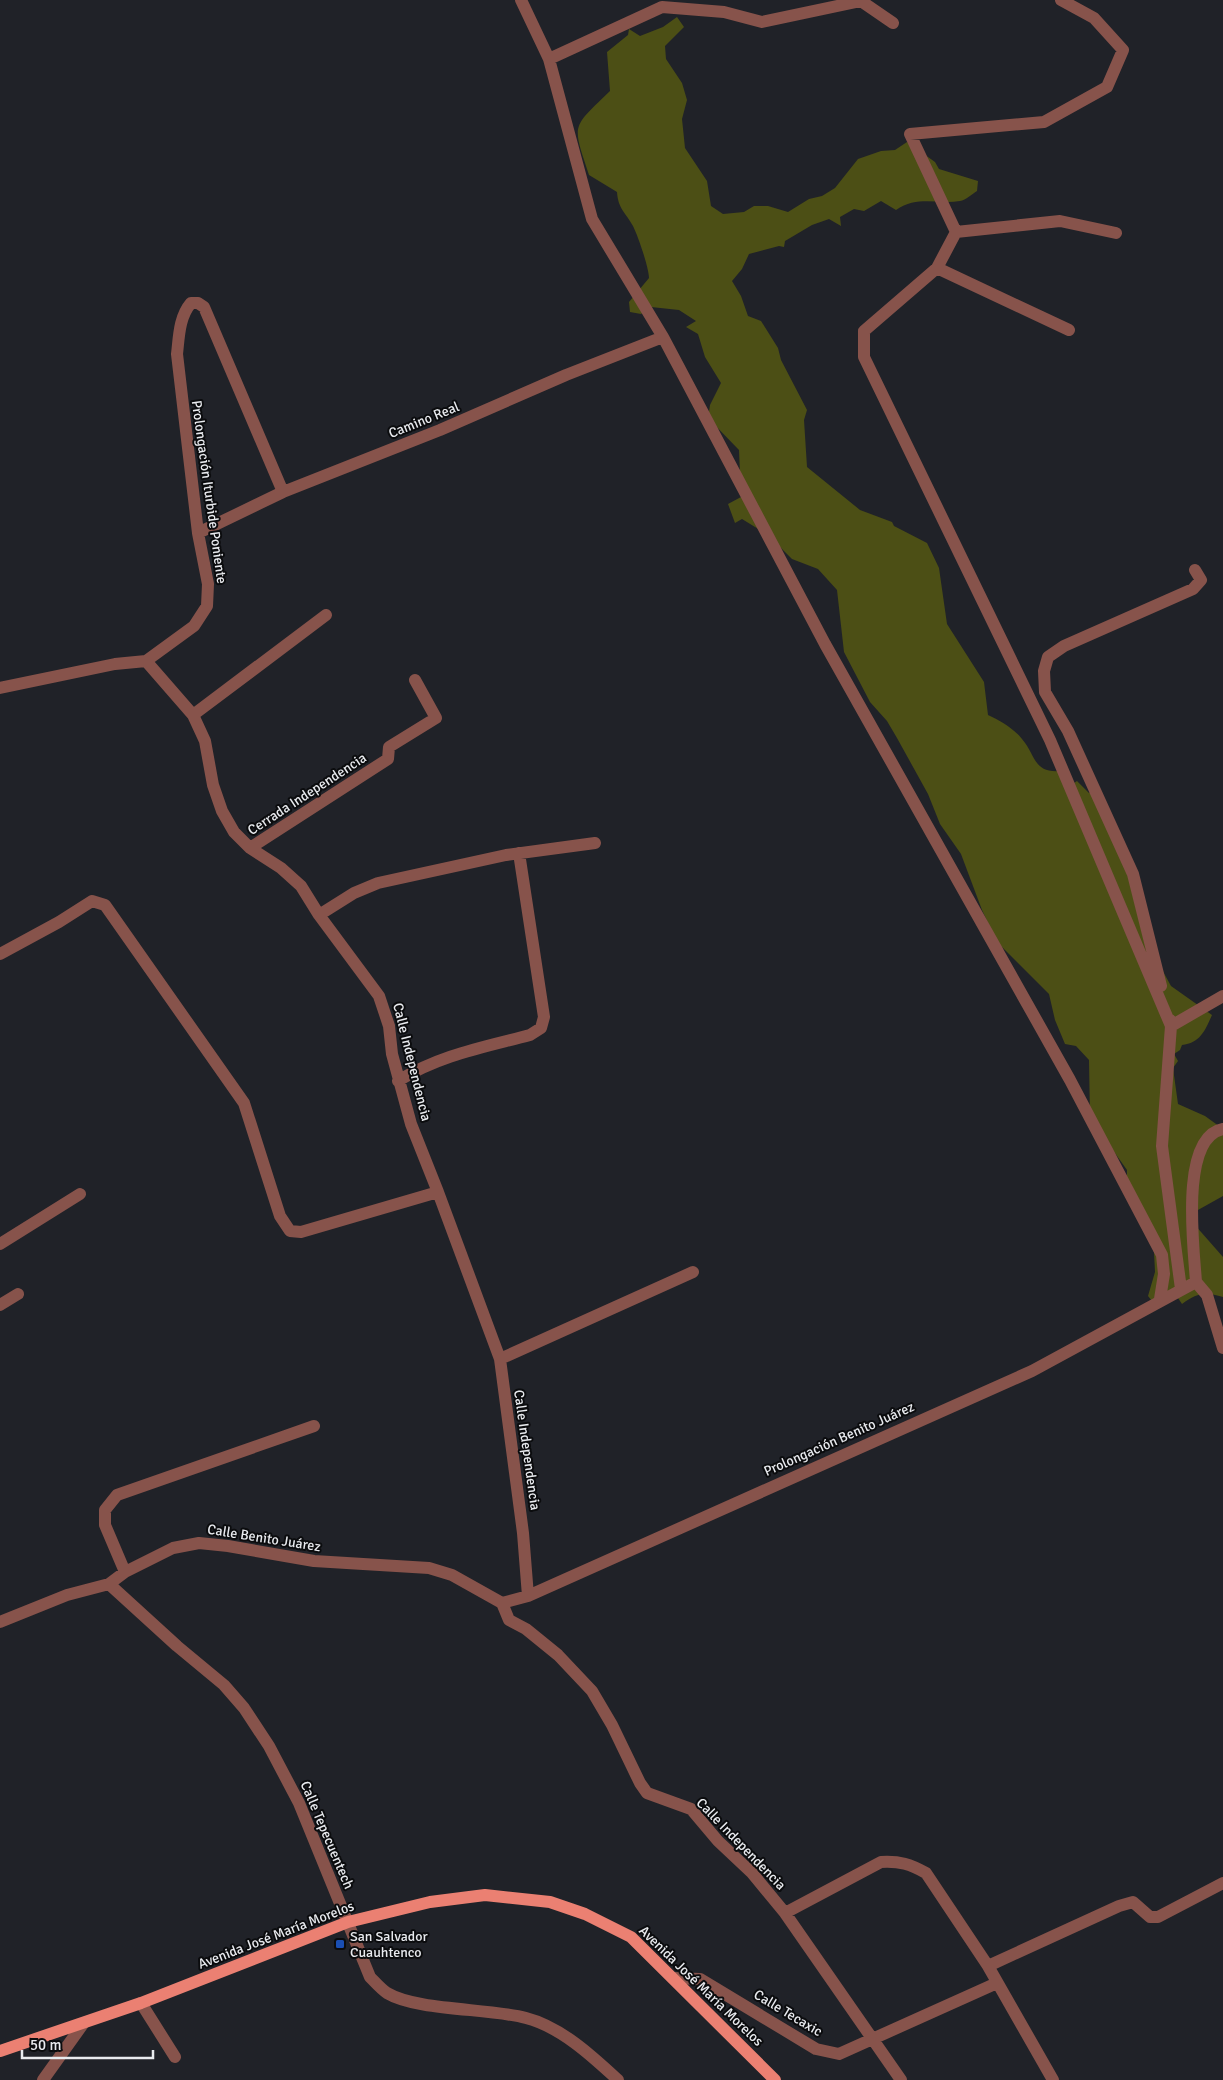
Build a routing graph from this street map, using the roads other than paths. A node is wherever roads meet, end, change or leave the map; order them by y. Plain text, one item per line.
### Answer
1 (521, 0) edge
2 (1061, 0) edge
3 (893, 23) dead end
4 (549, 58) junction
5 (956, 232) junction
6 (1116, 233) dead end
7 (937, 268) junction
8 (1069, 330) dead end
9 (662, 337) junction
10 (283, 492) junction
11 (198, 533) junction
12 (1195, 570) dead end
13 (326, 615) dead end
14 (146, 661) junction
15 (415, 680) dead end
16 (0, 688) edge
17 (192, 715) junction
18 (595, 842) dead end
19 (250, 848) junction
20 (519, 853) junction
21 (319, 915) junction
22 (0, 954) edge
23 (1223, 996) edge
24 (1171, 1026) junction
25 (398, 1081) junction
26 (1223, 1129) edge
27 (438, 1192) junction
28 (80, 1194) dead end
29 (0, 1244) edge
30 (693, 1272) dead end
31 (1196, 1282) junction
32 (1180, 1288) junction
33 (18, 1294) dead end
34 (1160, 1299) junction
35 (0, 1306) edge
36 (1223, 1348) edge
37 (500, 1360) junction
38 (314, 1426) dead end
39 (125, 1572) junction
40 (109, 1584) junction
41 (528, 1596) junction
42 (502, 1603) junction
43 (0, 1622) edge
44 (1223, 1883) edge
45 (785, 1913) junction
46 (348, 1922) junction
47 (988, 1966) junction
48 (674, 1978) junction
49 (997, 1983) junction
50 (141, 2003) junction
51 (83, 2024) junction
52 (874, 2040) junction
53 (0, 2051) edge
54 (175, 2057) dead end
55 (43, 2080) edge
56 (618, 2080) edge
57 (776, 2080) edge
58 (901, 2080) edge
59 (1053, 2080) edge

1 - 4 street
2 - 5 street
3 - 4 street
4 - 9 street
5 - 6 street
5 - 7 street
7 - 8 street
7 - 24 street
9 - 10 street, Camino Real
9 - 34 street
10 - 11 street, Camino Real
10 - 11 street, Prolongación Iturbide Poniente
11 - 14 street, Prolongación Iturbide Poniente
12 - 24 street
13 - 17 street
14 - 16 street
14 - 17 street, Calle Independencia
15 - 19 street, Cerrada Independencia
17 - 19 street, Calle Independencia
18 - 20 street
19 - 21 street, Calle Independencia
20 - 21 street
20 - 25 street
21 - 25 street, Calle Independencia
22 - 27 street
23 - 24 street
24 - 32 street
25 - 27 street, Calle Independencia
26 - 31 street
27 - 37 street, Calle Independencia
28 - 29 street
30 - 37 street
31 - 32 street, Prolongación Benito Juárez
31 - 36 street
32 - 34 street, Prolongación Benito Juárez
33 - 35 street
34 - 41 street, Prolongación Benito Juárez
37 - 41 street, Calle Independencia
38 - 39 street
39 - 40 street, Calle Benito Juárez
39 - 42 street, Calle Benito Juárez
40 - 43 street, Calle Benito Juárez
40 - 46 street, Calle Tepecuentech
41 - 42 street, Prolongación Benito Juárez
42 - 45 street, Calle Independencia
44 - 47 street
45 - 47 street, Calle Independencia
45 - 52 street, Calle Independencia
46 - 48 main road, Avenida José María Morelos
46 - 50 main road, Avenida José María Morelos
46 - 56 street, Calle Tepecuentech
47 - 49 street, Calle Independencia
48 - 52 street, Calle Tecaxic
48 - 57 main road, Avenida José María Morelos
49 - 52 street, Calle Tecaxic
49 - 59 street, Calle Independencia
50 - 51 main road, Avenida José María Morelos
50 - 54 street
51 - 53 main road, Avenida José María Morelos
51 - 55 street
52 - 58 street, Calle Independencia

